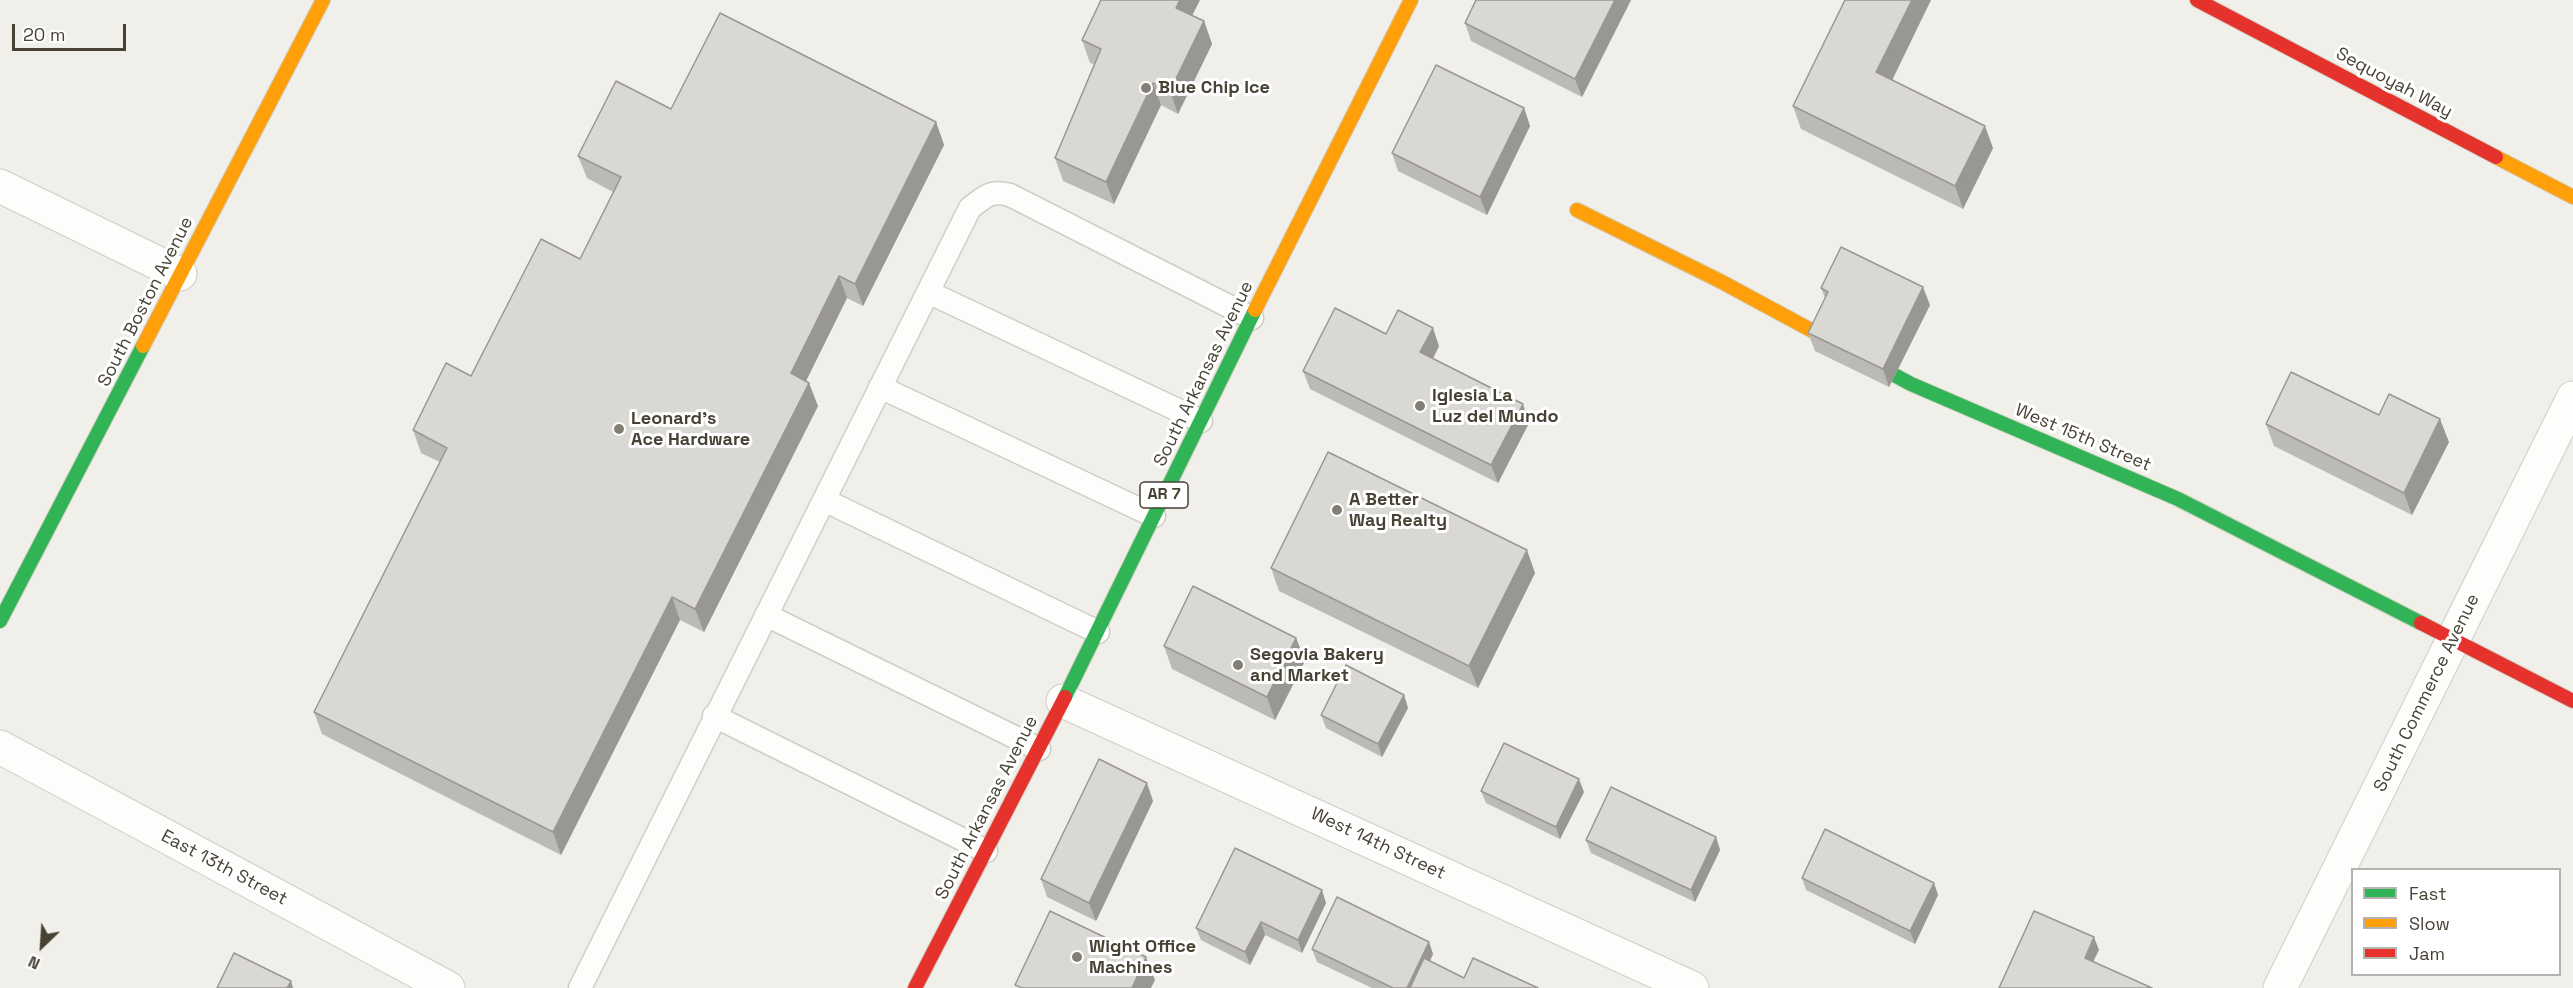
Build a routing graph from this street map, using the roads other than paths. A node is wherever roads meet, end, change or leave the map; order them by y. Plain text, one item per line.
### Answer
1 (323, 0) edge
2 (1411, 0) edge
3 (2197, 0) edge
4 (0, 186) edge
5 (2573, 197) edge
6 (1577, 210) dead end
7 (180, 274) junction
8 (928, 292) junction
9 (1252, 318) junction
10 (880, 387) junction
11 (2573, 398) edge
12 (1200, 421) junction
13 (824, 500) junction
14 (1154, 516) junction
15 (766, 615) junction
16 (0, 621) edge
17 (1098, 632) junction
18 (2454, 639) junction
19 (1063, 701) junction
20 (2573, 701) edge
21 (714, 716) junction
22 (0, 747) edge
23 (1039, 749) junction
24 (986, 851) junction
25 (448, 988) edge
26 (580, 988) edge
27 (915, 988) edge
28 (1692, 988) edge
29 (2280, 988) edge

1 - 7 main road, South Boston Avenue
2 - 9 main road, South Arkansas Avenue / AR 7
3 - 5 main road, Sequoyah Way
4 - 7 street
6 - 18 main road, West 15th Street
7 - 16 main road, South Boston Avenue
8 - 9 lane
8 - 10 lane
8 - 12 lane
9 - 12 main road, South Arkansas Avenue / AR 7
10 - 13 lane
10 - 14 lane
11 - 18 street, South Commerce Avenue
12 - 14 main road, South Arkansas Avenue / AR 7
13 - 15 lane
13 - 17 lane
14 - 17 main road, South Arkansas Avenue / AR 7
15 - 21 lane
15 - 23 lane
17 - 19 main road, South Arkansas Avenue / AR 7
18 - 20 main road, West 15th Street
18 - 29 street, South Commerce Avenue
19 - 23 main road, South Arkansas Avenue / AR 7
19 - 28 street, West 14th Street
21 - 24 lane
21 - 26 lane
22 - 25 street, East 13th Street
23 - 24 main road, South Arkansas Avenue / AR 7
24 - 27 main road, South Arkansas Avenue / AR 7

